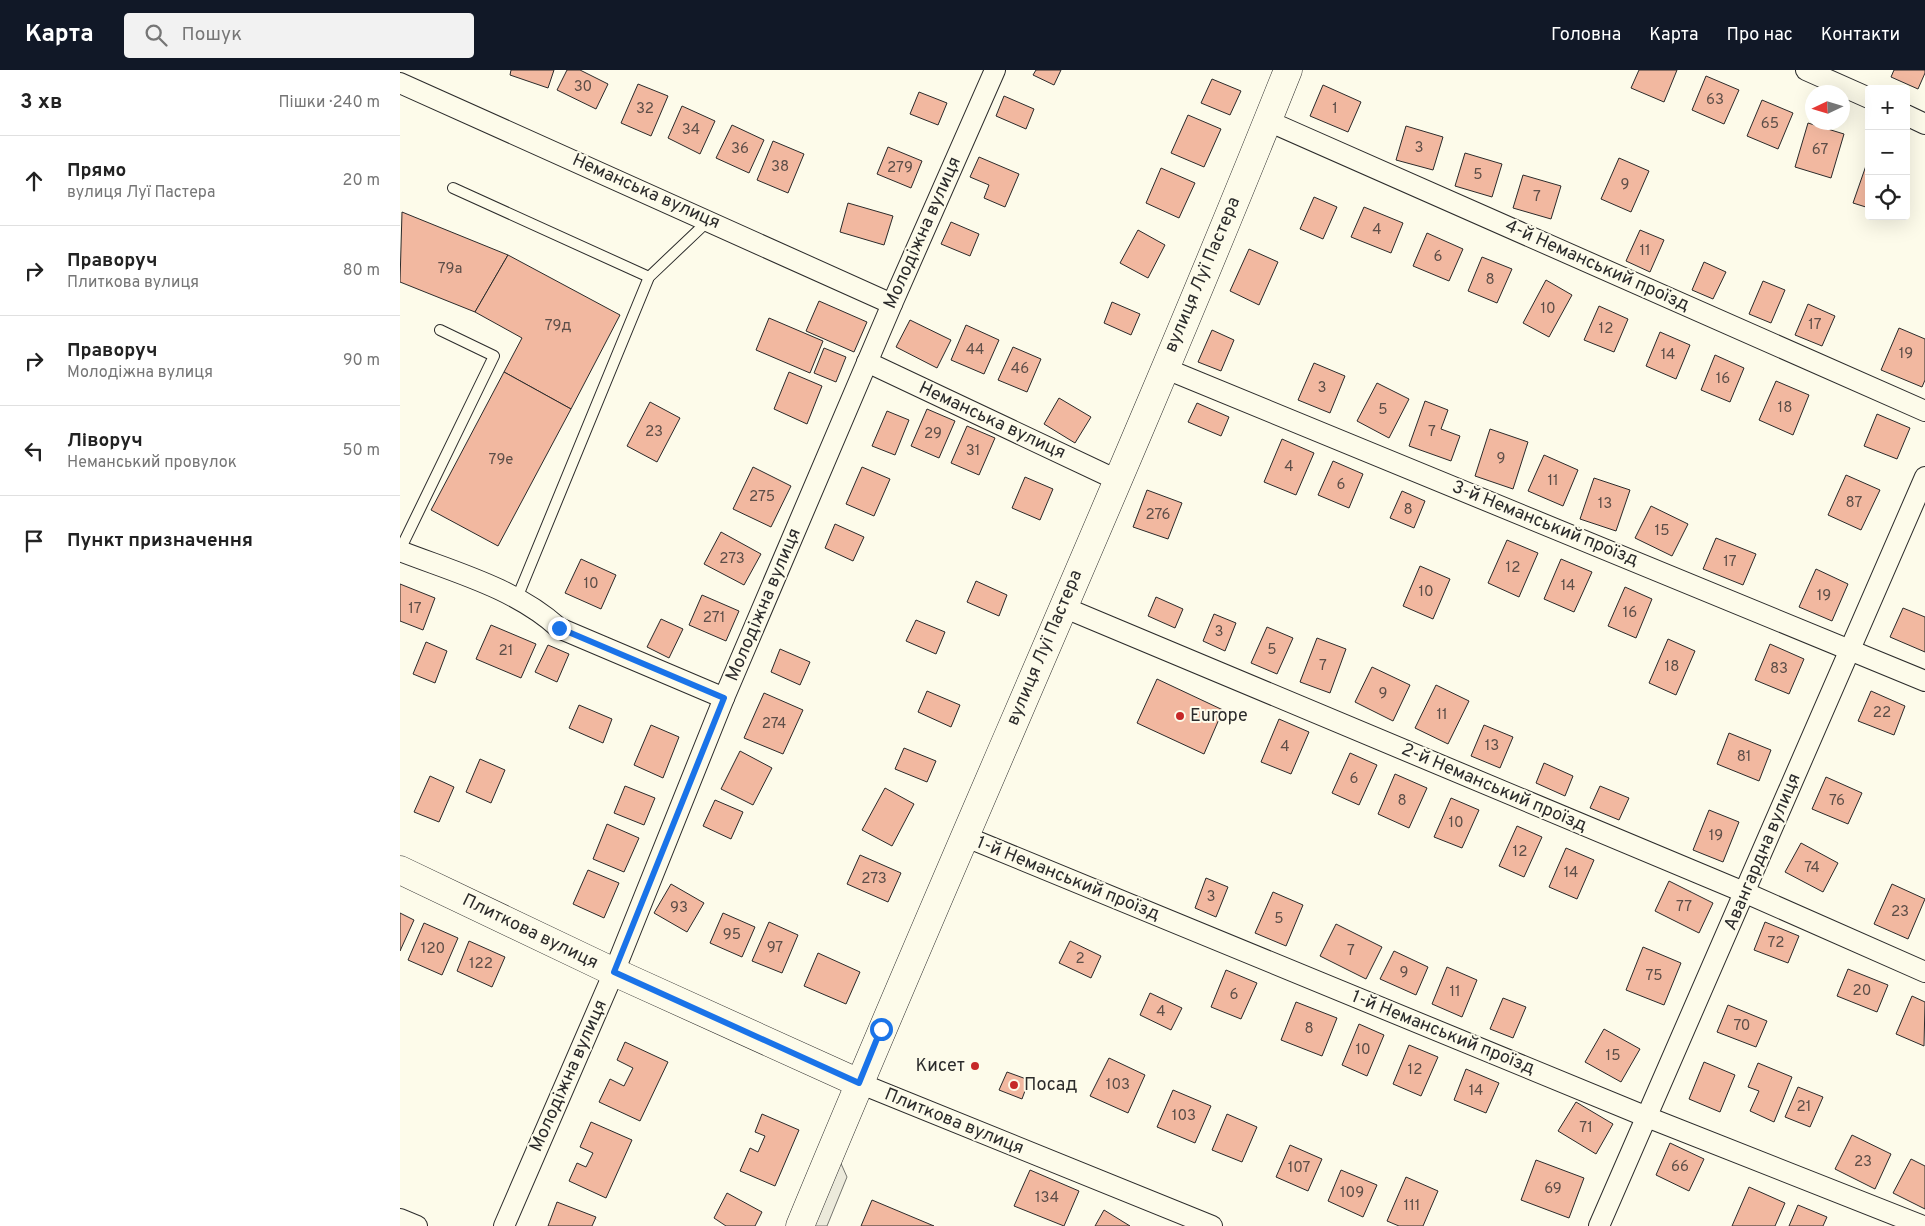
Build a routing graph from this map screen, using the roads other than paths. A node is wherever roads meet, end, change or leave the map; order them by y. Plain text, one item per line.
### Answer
1 (995, 70) edge
2 (1288, 70) edge
3 (1806, 70) edge
4 (400, 83) edge
5 (1865, 96) edge
6 (1910, 117) edge
7 (1268, 121) junction
8 (1925, 124) edge
9 (453, 188) dead end
10 (710, 220) junction
11 (649, 277) junction
12 (892, 304) junction
13 (440, 330) dead end
14 (867, 362) junction
15 (1164, 368) junction
16 (1925, 411) edge
17 (1925, 476) edge
18 (1117, 480) junction
19 (400, 550) edge
20 (517, 598) junction
21 (1062, 607) junction
22 (1850, 649) junction
23 (1925, 681) edge
24 (724, 698) junction
25 (964, 836) junction
26 (400, 870) edge
27 (1746, 893) junction
28 (614, 972) junction
29 (1925, 972) edge
30 (859, 1083) junction
31 (1647, 1117) junction
32 (400, 1219) edge
33 (417, 1226) edge
34 (504, 1226) edge
35 (800, 1226) edge
36 (1212, 1226) edge
37 (1599, 1226) edge
38 (1922, 1226) edge

1 - 12 street, Молодіжна вулиця
2 - 7 street, вулиця Луї Пастера
3 - 5 street
4 - 10 street, Неманська вулиця
6 - 8 street
7 - 15 street, вулиця Луї Пастера
7 - 16 street, 4-й Неманський проїзд
9 - 11 lane
10 - 11 lane
10 - 12 street, Неманська вулиця
11 - 20 lane
12 - 14 street, Молодіжна вулиця
13 - 19 lane
14 - 18 street, Неманська вулиця
14 - 24 street, Молодіжна вулиця
15 - 18 street, вулиця Луї Пастера
15 - 22 street, 3-й Неманський проїзд
17 - 22 street, Авангардна вулиця
18 - 21 street, вулиця Луї Пастера
19 - 20 street
20 - 24 street
21 - 25 street, вулиця Луї Пастера
21 - 27 street, 2-й Неманський проїзд
22 - 23 street, 3-й Неманський проїзд
22 - 27 street, Авангардна вулиця
24 - 28 street, Молодіжна вулиця
25 - 30 street, вулиця Луї Пастера
25 - 31 street, 1-й Неманський проїзд
26 - 28 street, Плиткова вулиця
27 - 29 street, 2-й Неманський проїзд
27 - 31 street, Авангардна вулиця
28 - 30 street, Плиткова вулиця
28 - 34 street, Молодіжна вулиця
30 - 35 street, вулиця Луї Пастера
30 - 36 street, Плиткова вулиця
31 - 37 street, Авангардна вулиця
31 - 38 street, 1-й Неманський проїзд
32 - 33 street

